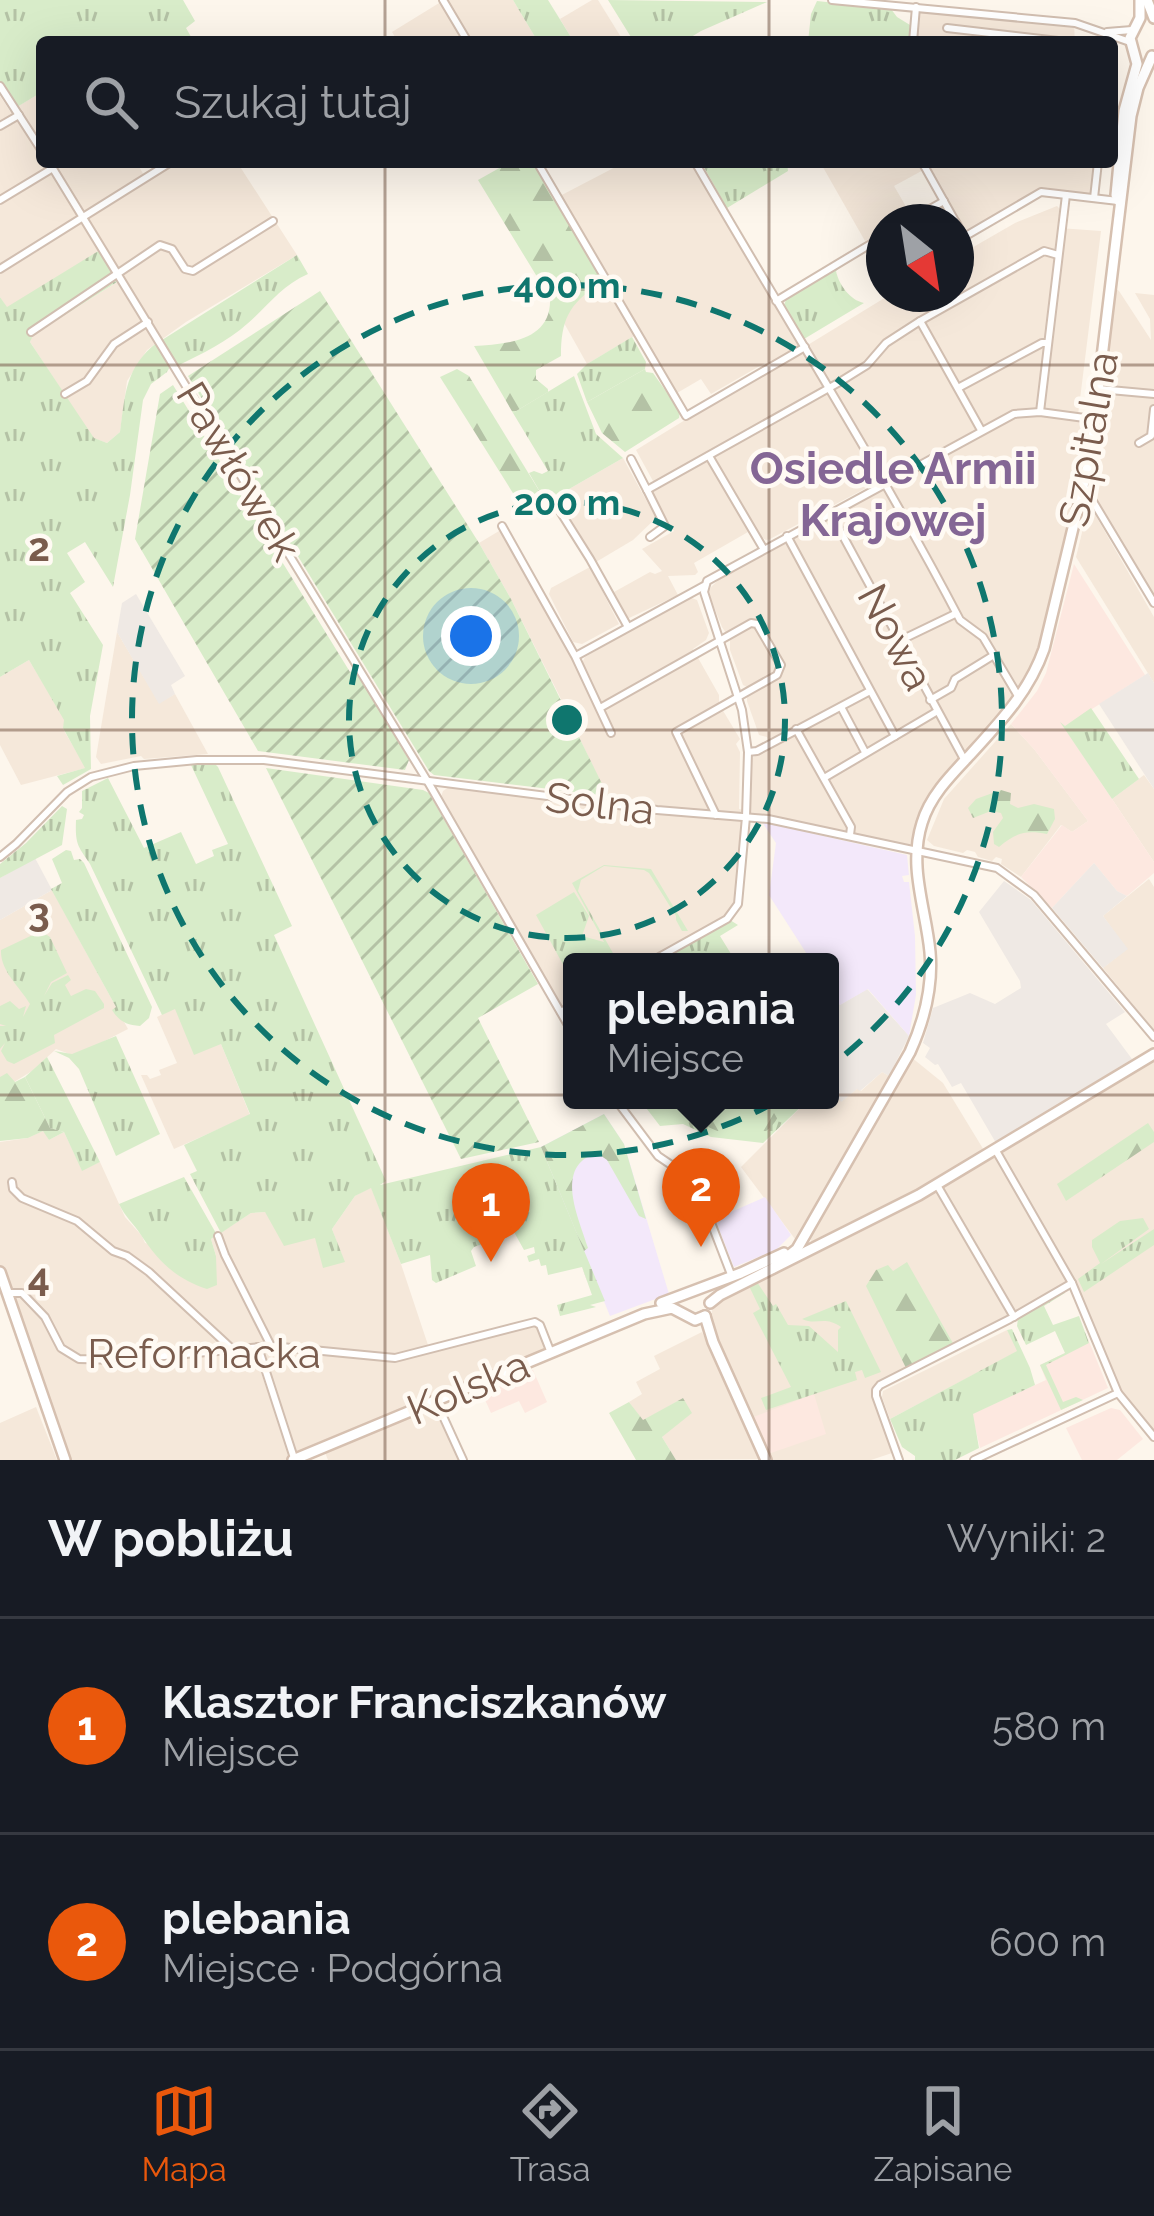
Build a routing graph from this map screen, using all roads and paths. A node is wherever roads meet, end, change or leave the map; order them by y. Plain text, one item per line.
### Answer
1 (443, 0) edge
2 (832, 0) edge
3 (1149, 1) edge
4 (916, 8) junction
5 (1154, 19) edge
6 (947, 28) dead end
7 (464, 36) edge
8 (914, 36) edge
9 (1016, 36) edge
10 (1133, 36) junction
11 (1153, 60) edge
12 (0, 86) edge
13 (19, 115) junction
14 (0, 126) edge
15 (36, 142) edge
16 (1118, 160) edge
17 (47, 168) edge
18 (53, 168) edge
19 (161, 168) edge
20 (541, 168) edge
21 (698, 168) edge
22 (925, 168) edge
23 (1097, 168) edge
24 (1117, 168) edge
25 (1066, 195) junction
26 (1094, 198) junction
27 (0, 200) edge
28 (944, 201) junction
29 (1119, 201) junction
30 (939, 204) edge
31 (946, 204) edge
32 (83, 217) junction
33 (273, 221) dead end
34 (974, 231) edge
35 (866, 247) edge
36 (1058, 255) junction
37 (0, 269) edge
38 (119, 275) junction
39 (776, 301) junction
40 (920, 321) junction
41 (148, 322) junction
42 (31, 332) dead end
43 (1048, 343) junction
44 (805, 347) junction
45 (830, 388) junction
46 (958, 388) junction
47 (1099, 389) junction
48 (65, 394) dead end
49 (1154, 394) edge
50 (1154, 409) edge
51 (1040, 412) junction
52 (1096, 420) junction
53 (981, 430) junction
54 (1139, 443) dead end
55 (709, 456) junction
56 (631, 459) dead end
57 (885, 482) junction
58 (1084, 488) junction
59 (646, 490) junction
60 (550, 497) dead end
61 (830, 512) junction
62 (502, 526) dead end
63 (787, 536) junction
64 (650, 537) dead end
65 (763, 548) junction
66 (704, 586) junction
67 (1154, 603) edge
68 (956, 614) junction
69 (628, 627) junction
70 (720, 641) junction
71 (899, 641) junction
72 (994, 655) junction
73 (575, 656) junction
74 (870, 691) junction
75 (738, 699) junction
76 (1019, 699) junction
77 (930, 700) junction
78 (841, 707) junction
79 (600, 708) junction
80 (936, 712) junction
81 (796, 729) junction
82 (611, 733) dead end
83 (895, 736) junction
84 (748, 752) junction
85 (866, 754) junction
86 (965, 760) junction
87 (824, 778) junction
88 (428, 782) junction
89 (716, 814) junction
90 (746, 817) junction
91 (850, 836) junction
92 (917, 849) junction
93 (0, 856) edge
94 (666, 953) edge
95 (561, 1012) joint
96 (563, 1016) edge
97 (1154, 1037) edge
98 (1154, 1054) edge
99 (623, 1109) edge
100 (995, 1149) junction
101 (12, 1182) dead end
102 (937, 1185) junction
103 (218, 1236) dead end
104 (802, 1238) junction
105 (818, 1245) junction
106 (773, 1268) junction
107 (0, 1272) edge
108 (732, 1277) junction
109 (1072, 1283) junction
110 (690, 1293) junction
111 (7, 1294) junction
112 (710, 1303) junction
113 (682, 1312) junction
114 (644, 1314) junction
115 (1014, 1317) junction
116 (700, 1318) junction
117 (271, 1346) junction
118 (258, 1347) junction
119 (231, 1348) junction
120 (551, 1353) junction
121 (1118, 1394) junction
122 (436, 1401) junction
123 (1154, 1438) edge
124 (300, 1459) edge
125 (64, 1460) edge
126 (463, 1460) edge
127 (766, 1460) edge
128 (898, 1460) edge
129 (974, 1460) edge

1 - 7 street
2 - 4 street
3 - 5 street, Szpitalna
3 - 10 street, Szpitalna
4 - 8 street
4 - 10 street
5 - 10 street
6 - 9 street
10 - 11 street
10 - 16 street, Szpitalna
11 - 29 street, Szpitalna
12 - 13 street
13 - 14 street
13 - 15 street
17 - 27 street
18 - 32 street, Pawłówek
19 - 32 street
20 - 44 street
21 - 39 street
22 - 28 street
23 - 26 street
24 - 29 street, Szpitalna
25 - 26 street
25 - 34 street
25 - 36 street
26 - 29 street
28 - 30 street
28 - 31 street
29 - 47 street, Szpitalna
32 - 37 street
32 - 38 street, Pawłówek
33 - 38 street
35 - 39 street
36 - 40 street
36 - 43 street
38 - 41 street, Pawłówek
38 - 42 street
39 - 44 street
40 - 45 street
40 - 46 street
41 - 48 street
41 - 88 street, Pawłówek
43 - 46 street
43 - 51 street
44 - 45 street
45 - 55 street
45 - 57 street
46 - 53 street
47 - 49 street
47 - 52 street, Szpitalna
50 - 54 street
51 - 52 street
51 - 53 street
52 - 58 street, Szpitalna
53 - 57 street
55 - 59 street
55 - 65 street
56 - 59 street
57 - 61 street
57 - 68 street
58 - 67 street
58 - 76 street, Szpitalna
59 - 64 street
60 - 69 street
61 - 63 street
61 - 71 street, Nowa
62 - 73 street
63 - 65 street
63 - 74 street
65 - 66 street
66 - 69 street
66 - 70 street
68 - 71 street
68 - 72 street
69 - 73 street
70 - 75 street
70 - 75 street
70 - 79 street
71 - 77 street, Nowa
72 - 76 street
72 - 77 street
73 - 79 street
74 - 78 street
74 - 83 street
75 - 84 street
75 - 89 street
76 - 86 street, Szpitalna
77 - 80 street, Nowa
78 - 81 street
78 - 85 street
79 - 82 street
80 - 83 street
80 - 86 street, Nowa
81 - 84 street
81 - 87 street
83 - 85 street
84 - 90 street
85 - 87 street
86 - 92 street, Szpitalna
87 - 91 street
88 - 89 street, Solna
88 - 93 street, Solna
88 - 95 street, Pawłówek
89 - 90 street, Solna
90 - 91 street, Solna
90 - 94 street
91 - 92 street, Solna
92 - 97 street, Solna
92 - 104 street
95 - 96 street, Pawłówek
98 - 100 street
99 - 108 street
100 - 102 street
100 - 109 street
101 - 119 street
102 - 105 street
102 - 115 street
103 - 117 street
104 - 105 street
104 - 106 street
104 - 108 street, Kolska
105 - 106 street
106 - 112 street
107 - 111 street
108 - 110 street, Kolska
109 - 115 street
109 - 121 street
110 - 112 street
110 - 113 street
110 - 114 street, Kolska
111 - 119 street, Reformacka
111 - 125 street
112 - 116 street
113 - 114 street, Kolska
113 - 116 street
114 - 120 street, Kolska
115 - 128 street
116 - 127 street
117 - 118 street, Reformacka
117 - 120 street, Reformacka
118 - 119 street, Reformacka
118 - 124 street
120 - 122 street, Kolska
121 - 123 street
121 - 129 street
122 - 124 street, Kolska
122 - 126 street

